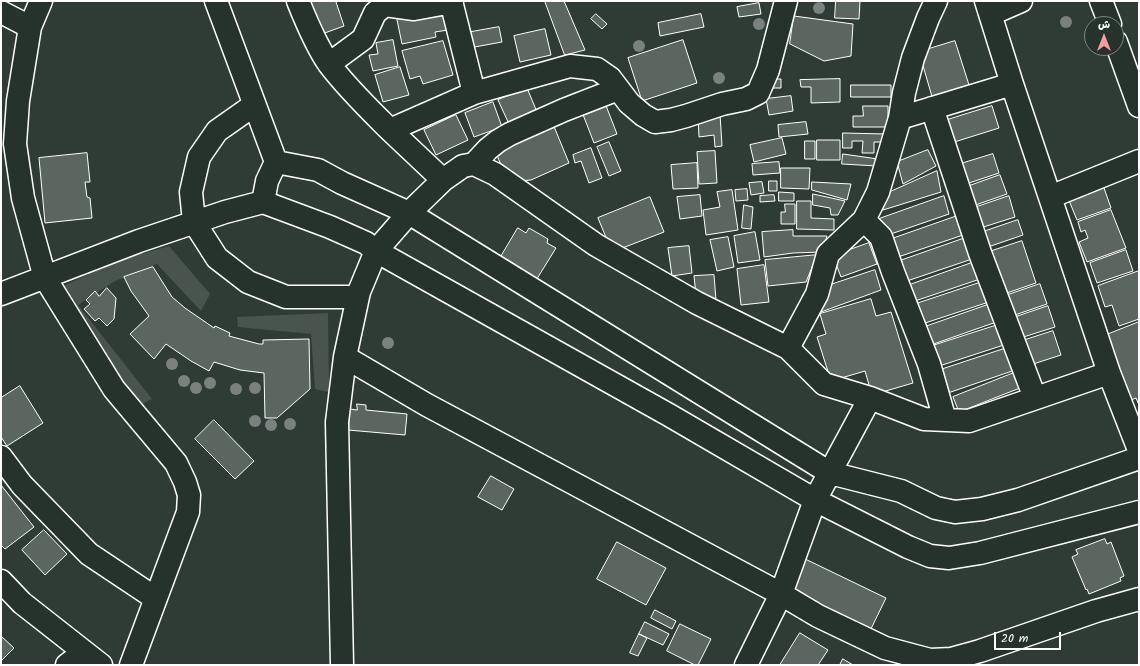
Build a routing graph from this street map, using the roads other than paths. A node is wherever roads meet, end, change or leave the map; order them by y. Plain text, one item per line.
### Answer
1 (41, 1) edge
2 (216, 1) edge
3 (298, 1) edge
4 (786, 1) edge
5 (936, 1) edge
6 (1021, 1) edge
7 (1101, 1) edge
8 (451, 2) edge
9 (386, 3) edge
10 (988, 8) edge
11 (1, 12) edge
12 (1107, 16) edge
13 (30, 27) junction
14 (1121, 56) edge
15 (329, 64) junction
16 (1012, 84) junction
17 (618, 89) junction
18 (474, 93) junction
19 (254, 105) junction
20 (1139, 106) edge
21 (932, 108) junction
22 (900, 118) junction
23 (390, 130) junction
24 (1139, 161) edge
25 (276, 162) junction
26 (474, 164) junction
27 (443, 180) junction
28 (1050, 197) junction
29 (263, 202) junction
30 (409, 213) junction
31 (864, 220) junction
32 (194, 222) junction
33 (376, 251) junction
34 (45, 278) junction
35 (1, 294) edge
36 (358, 297) junction
37 (788, 348) junction
38 (345, 357) junction
39 (1109, 372) junction
40 (870, 398) junction
41 (1035, 398) junction
42 (945, 420) junction
43 (1139, 450) edge
44 (1, 457) edge
45 (1139, 458) edge
46 (830, 473) junction
47 (815, 500) junction
48 (1139, 512) edge
49 (1, 581) edge
50 (781, 594) junction
51 (155, 598) junction
52 (1139, 599) edge
53 (93, 658) edge
54 (67, 665) edge
55 (131, 665) edge
56 (342, 665) edge
57 (746, 665) edge

1 - 13 street
2 - 19 street
3 - 15 street
4 - 17 street
5 - 22 street
6 - 10 street
7 - 12 street
8 - 9 street
8 - 18 street
9 - 15 street
10 - 16 street
11 - 13 street
13 - 34 street
14 - 20 street
15 - 23 street
16 - 21 street
16 - 28 street
17 - 18 street
17 - 26 street
18 - 23 street
19 - 25 street
19 - 32 street
21 - 22 street
21 - 41 street
22 - 31 street
23 - 27 street
24 - 28 street
25 - 29 street
25 - 30 street
26 - 27 street
26 - 37 street
27 - 30 street
28 - 39 street
29 - 32 street
29 - 33 street
30 - 33 street
30 - 46 street
31 - 37 street
31 - 42 street
32 - 34 street
32 - 36 street
33 - 36 street
33 - 47 street
34 - 35 street
34 - 51 street
36 - 38 street
37 - 40 street
38 - 50 street
38 - 56 street
39 - 41 street
39 - 43 street
40 - 42 street
40 - 46 street
41 - 42 street
44 - 51 street
45 - 46 street
46 - 47 street
47 - 48 street
47 - 50 street
49 - 53 street
50 - 52 street
50 - 57 street
51 - 55 street
53 - 54 street

